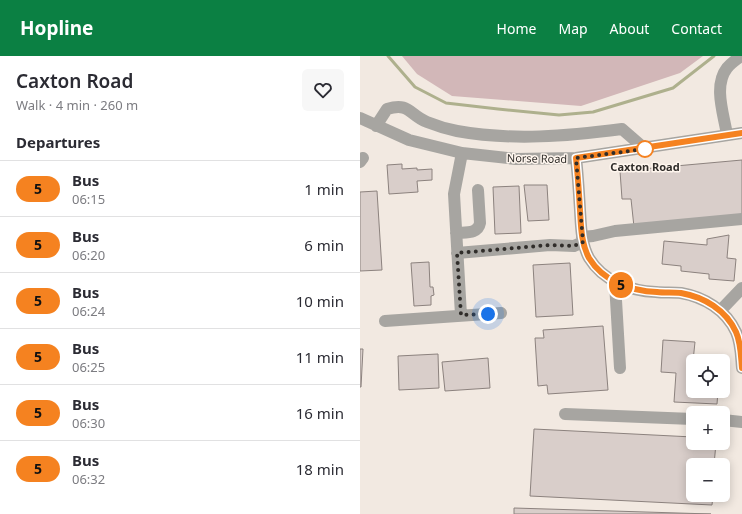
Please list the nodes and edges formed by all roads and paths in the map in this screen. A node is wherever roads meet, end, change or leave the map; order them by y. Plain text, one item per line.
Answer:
1 (741, 56) edge
2 (360, 118) edge
3 (376, 126) junction
4 (742, 132) edge
5 (727, 135) junction
6 (645, 148) junction
7 (462, 153) junction
8 (576, 158) junction
9 (478, 190) dead end
10 (742, 219) edge
11 (456, 232) junction
12 (582, 239) junction
13 (457, 253) junction
14 (615, 283) junction
15 (742, 288) edge
16 (720, 311) junction
17 (501, 313) dead end
18 (461, 315) junction
19 (385, 321) dead end
20 (620, 368) dead end
21 (742, 368) edge
22 (565, 414) dead end
23 (686, 419) edge
24 (730, 421) edge
25 (742, 422) edge

1 - 5 street
2 - 3 street, Norse Road
3 - 6 street
3 - 7 street, Norse Road
4 - 5 street, Norse Road
5 - 6 street, Norse Road
6 - 8 street, Norse Road
7 - 8 street, Norse Road
7 - 11 street
8 - 12 street
9 - 11 street
10 - 12 street
11 - 13 street
12 - 13 street
12 - 14 street
13 - 18 street
14 - 16 street
14 - 20 street
15 - 16 street
16 - 21 street
17 - 18 street
18 - 19 street
22 - 23 street
24 - 25 street

